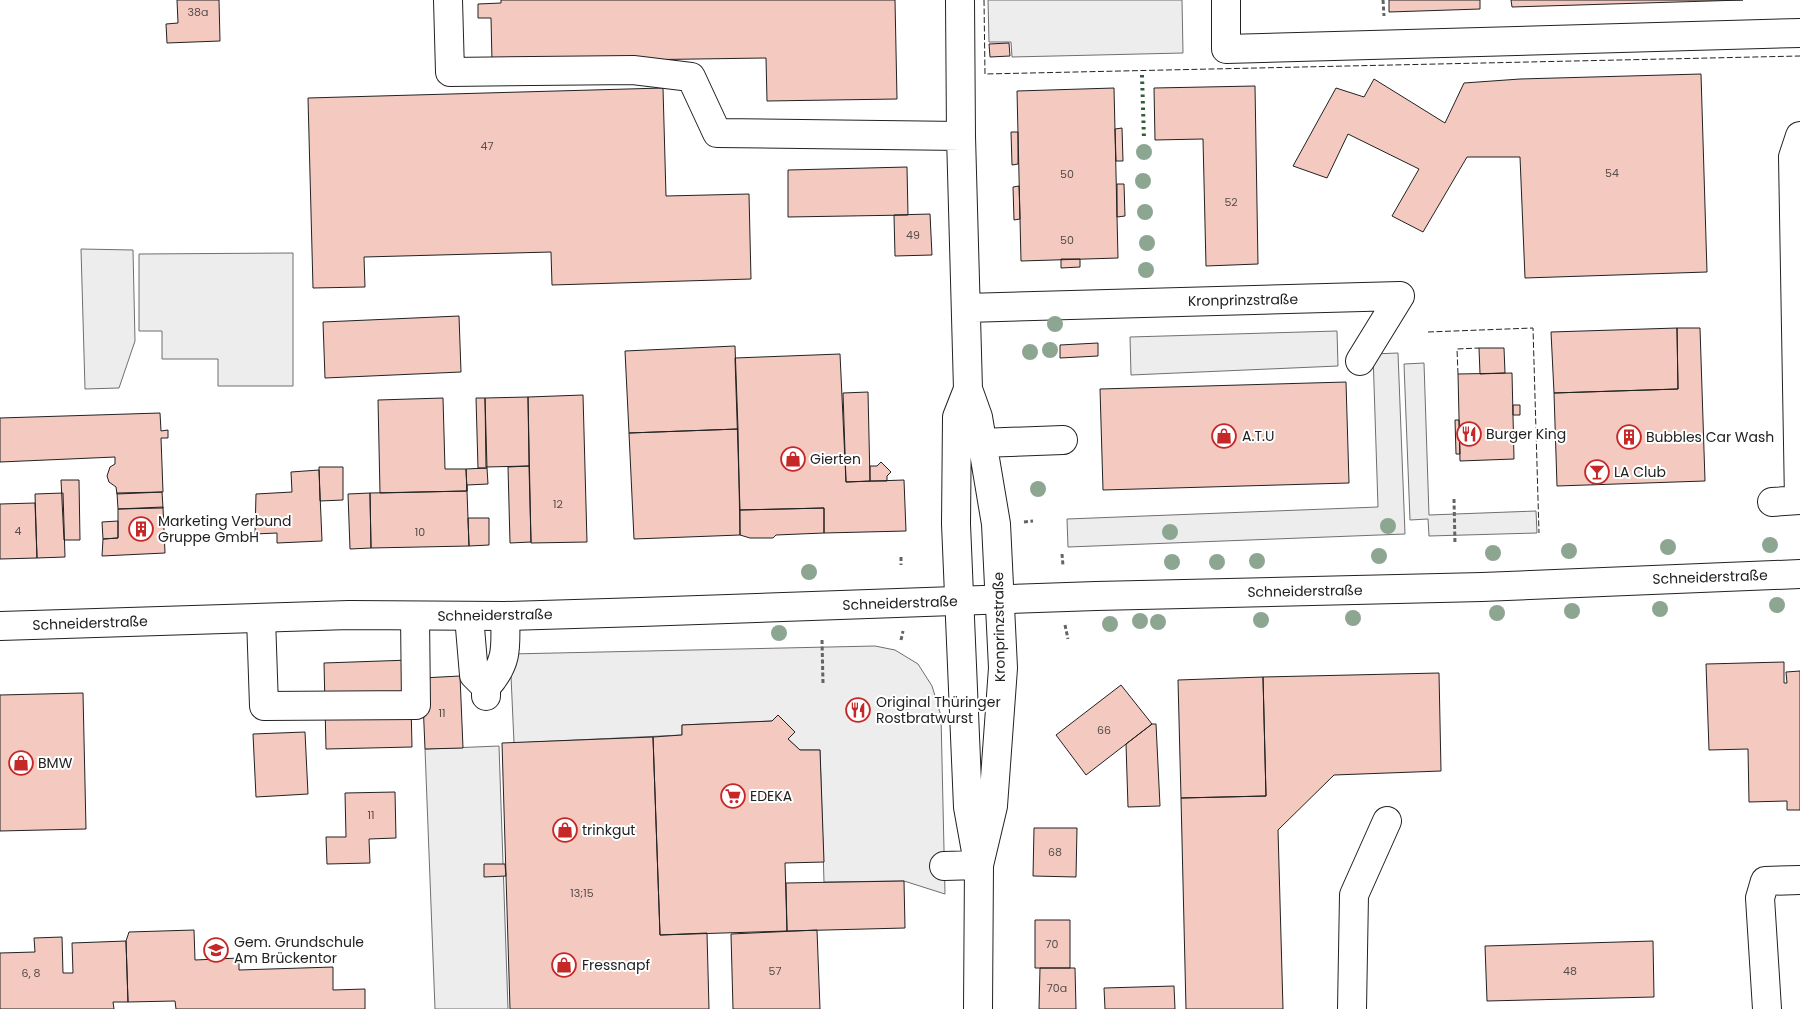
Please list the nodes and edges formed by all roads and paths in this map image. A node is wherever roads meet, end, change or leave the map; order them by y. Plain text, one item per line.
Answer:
1 (448, 0) edge
2 (960, 0) edge
3 (1226, 0) edge
4 (1800, 33) edge
5 (961, 136) junction
6 (1800, 136) edge
7 (966, 308) junction
8 (1360, 361) dead end
9 (968, 389) junction
10 (1063, 440) dead end
11 (980, 443) junction
12 (1454, 499) dead end
13 (1800, 500) edge
14 (1772, 502) dead end
15 (1455, 544) dead end
16 (1062, 554) dead end
17 (901, 557) dead end
18 (901, 565) dead end
19 (1063, 566) dead end
20 (1800, 574) edge
21 (1000, 601) junction
22 (960, 602) junction
23 (415, 616) junction
24 (468, 616) junction
25 (505, 616) junction
26 (260, 618) junction
27 (1064, 624) dead end
28 (0, 626) edge
29 (903, 630) dead end
30 (1068, 639) dead end
31 (822, 640) dead end
32 (901, 640) dead end
33 (823, 684) dead end
34 (1386, 822) dead end
35 (978, 865) junction
36 (944, 866) dead end
37 (1800, 880) edge
38 (978, 1009) edge
39 (1352, 1009) edge
40 (1767, 1009) edge

1 - 5 street
2 - 5 street, Kronprinzstraße
3 - 4 street
5 - 7 street, Kronprinzstraße
6 - 13 street
7 - 8 street, Kronprinzstraße
7 - 9 street, Kronprinzstraße
9 - 11 street, Kronprinzstraße
9 - 22 street, Kronprinzstraße
10 - 11 street
11 - 21 street, Kronprinzstraße
12 - 15 path
13 - 14 street
16 - 19 path
17 - 18 path
20 - 21 street, Schneiderstraße
21 - 22 street, Schneiderstraße
21 - 35 street, Kronprinzstraße
22 - 25 street, Schneiderstraße
22 - 35 street, Kronprinzstraße
23 - 24 street, Schneiderstraße
23 - 26 street, Schneiderstraße
23 - 26 street
24 - 25 street, Schneiderstraße
24 - 25 street
26 - 28 street, Schneiderstraße
27 - 30 path
29 - 32 path
31 - 33 path
34 - 39 street
35 - 36 street
35 - 38 street, Kronprinzstraße
37 - 40 street

